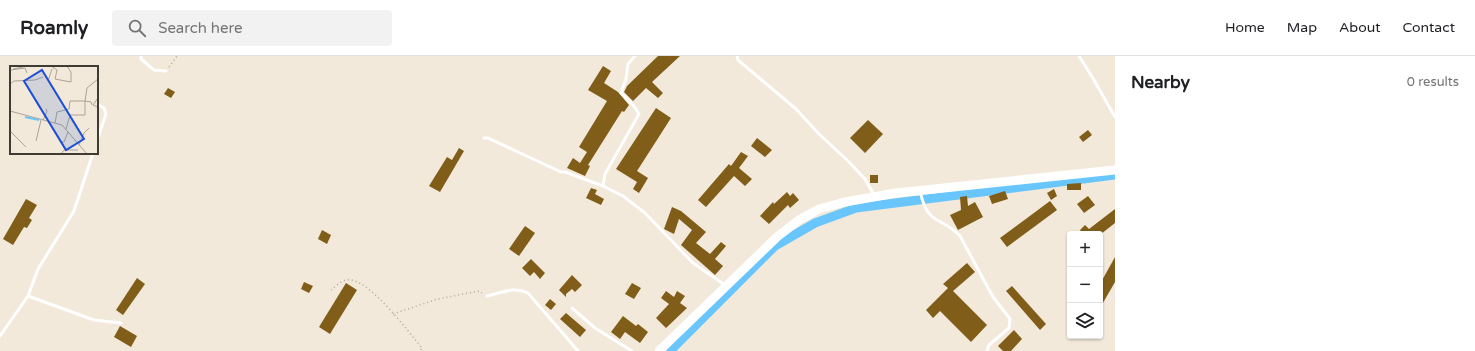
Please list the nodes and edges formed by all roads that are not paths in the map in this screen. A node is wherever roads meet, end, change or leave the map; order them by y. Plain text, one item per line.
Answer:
1 (141, 56) edge
2 (635, 56) edge
3 (737, 56) edge
4 (1078, 56) edge
5 (166, 72) road end
6 (98, 105) edge
7 (1115, 118) edge
8 (98, 137) edge
9 (484, 138) dead end
10 (93, 154) edge
11 (1115, 170) edge
12 (602, 186) junction
13 (920, 191) junction
14 (875, 196) junction
15 (725, 285) junction
16 (28, 296) junction
17 (486, 296) road end
18 (572, 308) dead end
19 (121, 323) dead end
20 (0, 336) edge
21 (578, 351) edge
22 (632, 351) edge
23 (659, 351) edge
24 (987, 351) edge

1 - 5 lane
2 - 12 lane
3 - 14 lane
4 - 7 lane
6 - 8 lane
9 - 12 lane
10 - 16 lane
11 - 13 street
12 - 15 lane
13 - 14 street
13 - 24 lane
14 - 15 street
15 - 23 street
16 - 19 lane
16 - 20 lane
17 - 21 lane
18 - 22 lane

